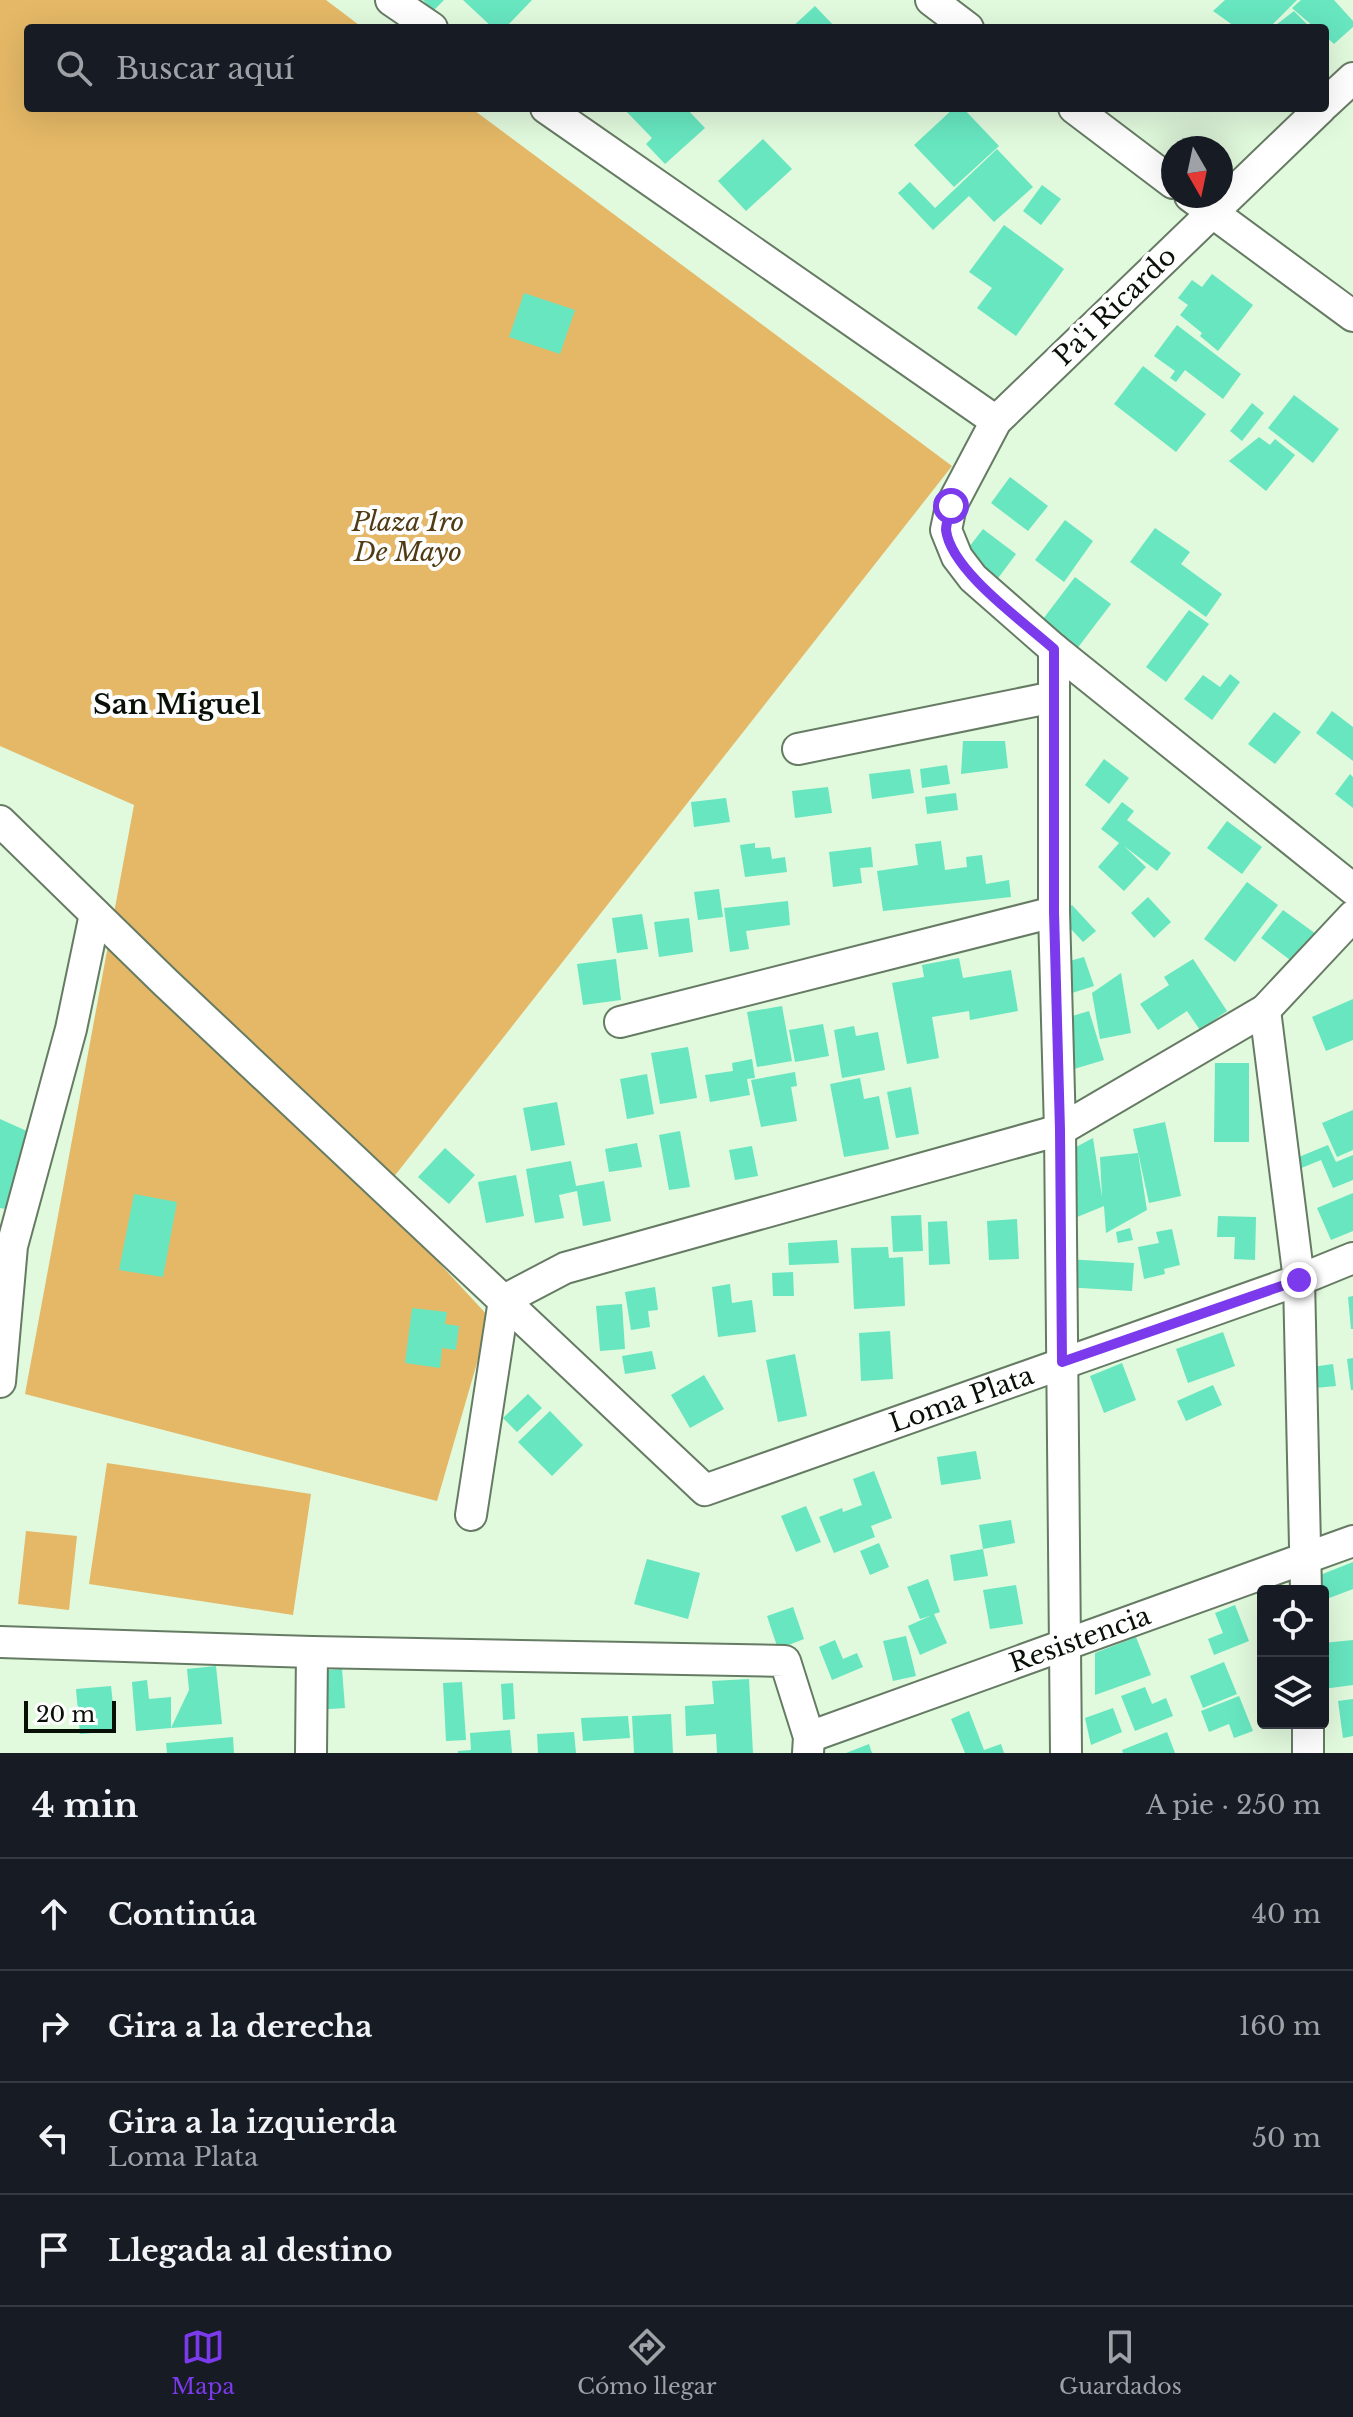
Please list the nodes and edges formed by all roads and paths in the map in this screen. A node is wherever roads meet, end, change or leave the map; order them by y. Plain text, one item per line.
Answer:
1 (391, 0) edge
2 (931, 0) edge
3 (426, 24) edge
4 (963, 24) edge
5 (1353, 78) edge
6 (1329, 100) edge
7 (552, 112) edge
8 (1079, 112) edge
9 (1316, 112) edge
10 (1161, 174) edge
11 (1233, 178) edge
12 (1197, 208) edge
13 (1206, 208) edge
14 (1353, 316) edge
15 (996, 421) junction
16 (1054, 649) junction
17 (1054, 697) junction
18 (798, 749) dead end
19 (0, 821) edge
20 (1353, 889) edge
21 (1054, 912) junction
22 (95, 914) junction
23 (1353, 916) edge
24 (1265, 1010) junction
25 (620, 1022) dead end
26 (1060, 1130) junction
27 (6, 1244) edge
28 (1353, 1258) edge
29 (1299, 1280) junction
30 (504, 1300) junction
31 (1062, 1362) junction
32 (0, 1382) edge
33 (471, 1515) dead end
34 (1353, 1541) edge
35 (1306, 1558) junction
36 (1306, 1585) edge
37 (0, 1642) edge
38 (1065, 1646) junction
39 (312, 1652) junction
40 (1308, 1729) edge
41 (808, 1745) edge
42 (311, 1753) edge
43 (1066, 1753) edge
44 (1308, 1753) edge

1 - 3 street
2 - 4 street
5 - 6 street, Pa'i Ricardo
7 - 15 street
8 - 10 street
9 - 11 street, Pa'i Ricardo
12 - 15 street, Pa'i Ricardo
13 - 14 street
15 - 16 street, Pa'i Ricardo
16 - 17 street
16 - 20 street
17 - 18 street
17 - 21 street
19 - 22 street
21 - 25 street
21 - 26 street
22 - 27 street
22 - 30 street
23 - 24 street
24 - 26 street
24 - 29 street
26 - 30 street
26 - 31 street
27 - 32 street
28 - 29 street, Loma Plata
29 - 31 street, Loma Plata
29 - 35 street
30 - 31 street, Loma Plata
30 - 33 street
31 - 38 street
34 - 35 street, Resistencia
35 - 36 street
35 - 38 street, Resistencia
37 - 39 street
38 - 41 street, Resistencia
38 - 43 street
39 - 41 street
39 - 42 street
40 - 44 street

